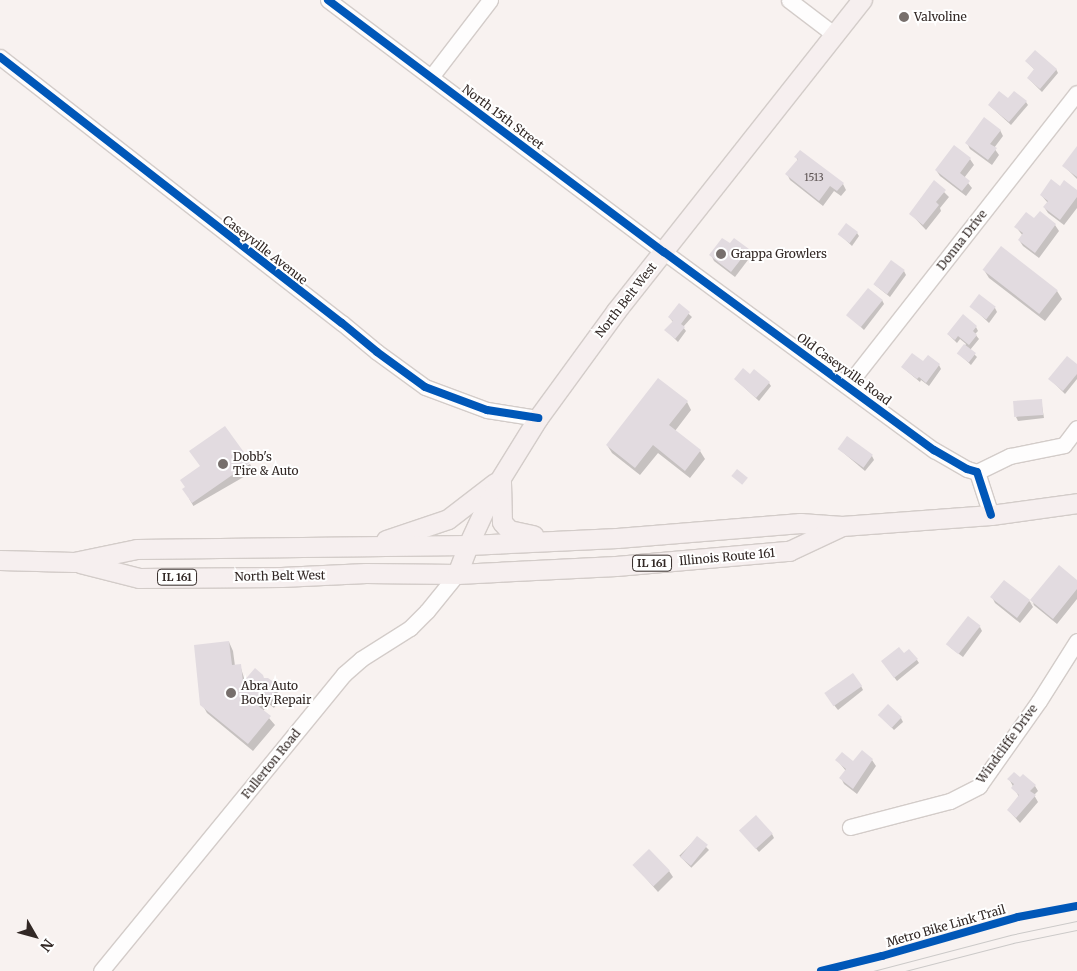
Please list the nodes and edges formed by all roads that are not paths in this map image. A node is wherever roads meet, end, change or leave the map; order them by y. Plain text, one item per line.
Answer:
1 (328, 0) edge
2 (490, 0) edge
3 (789, 0) edge
4 (862, 0) edge
5 (835, 35) junction
6 (0, 57) edge
7 (431, 78) junction
8 (1077, 93) edge
9 (664, 252) junction
10 (847, 386) junction
11 (538, 418) junction
12 (1077, 428) edge
13 (1070, 444) edge
14 (977, 472) junction
15 (502, 477) junction
16 (1077, 503) edge
17 (990, 515) junction
18 (842, 526) junction
19 (561, 541) junction
20 (468, 545) junction
21 (364, 547) junction
22 (0, 560) edge
23 (74, 562) junction
24 (457, 574) junction
25 (1077, 641) edge
26 (850, 827) dead end
27 (101, 971) edge

1 - 7 street, North 15th Street
2 - 7 street
3 - 5 street
4 - 5 main road, North Belt West
5 - 9 main road, North Belt West
6 - 11 street, Caseyville Avenue
7 - 9 street, North 15th Street
8 - 10 street, Donna Drive
9 - 10 street, Old Caseyville Road
9 - 11 main road, North Belt West
10 - 14 street, Old Caseyville Road
11 - 15 main road, North Belt West
12 - 13 street
13 - 14 street
14 - 17 street
15 - 19 main road
15 - 20 main road, North Belt West
15 - 21 main road
16 - 17 main road, Illinois Route 161 / IL 161
17 - 18 main road, Illinois Route 161 / IL 161
18 - 19 main road, Illinois Route 161 / IL 161
18 - 24 main road, Illinois Route 161 / IL 161
19 - 20 main road, Illinois Route 161 / IL 161
20 - 21 main road, North Belt West / IL 161
20 - 24 main road, North Belt West
21 - 23 main road, North Belt West / IL 161
22 - 23 main road, North Belt West / IL 161
23 - 24 main road, North Belt West / IL 161
24 - 27 street, Fullerton Road
25 - 26 street, Windcliffe Drive

